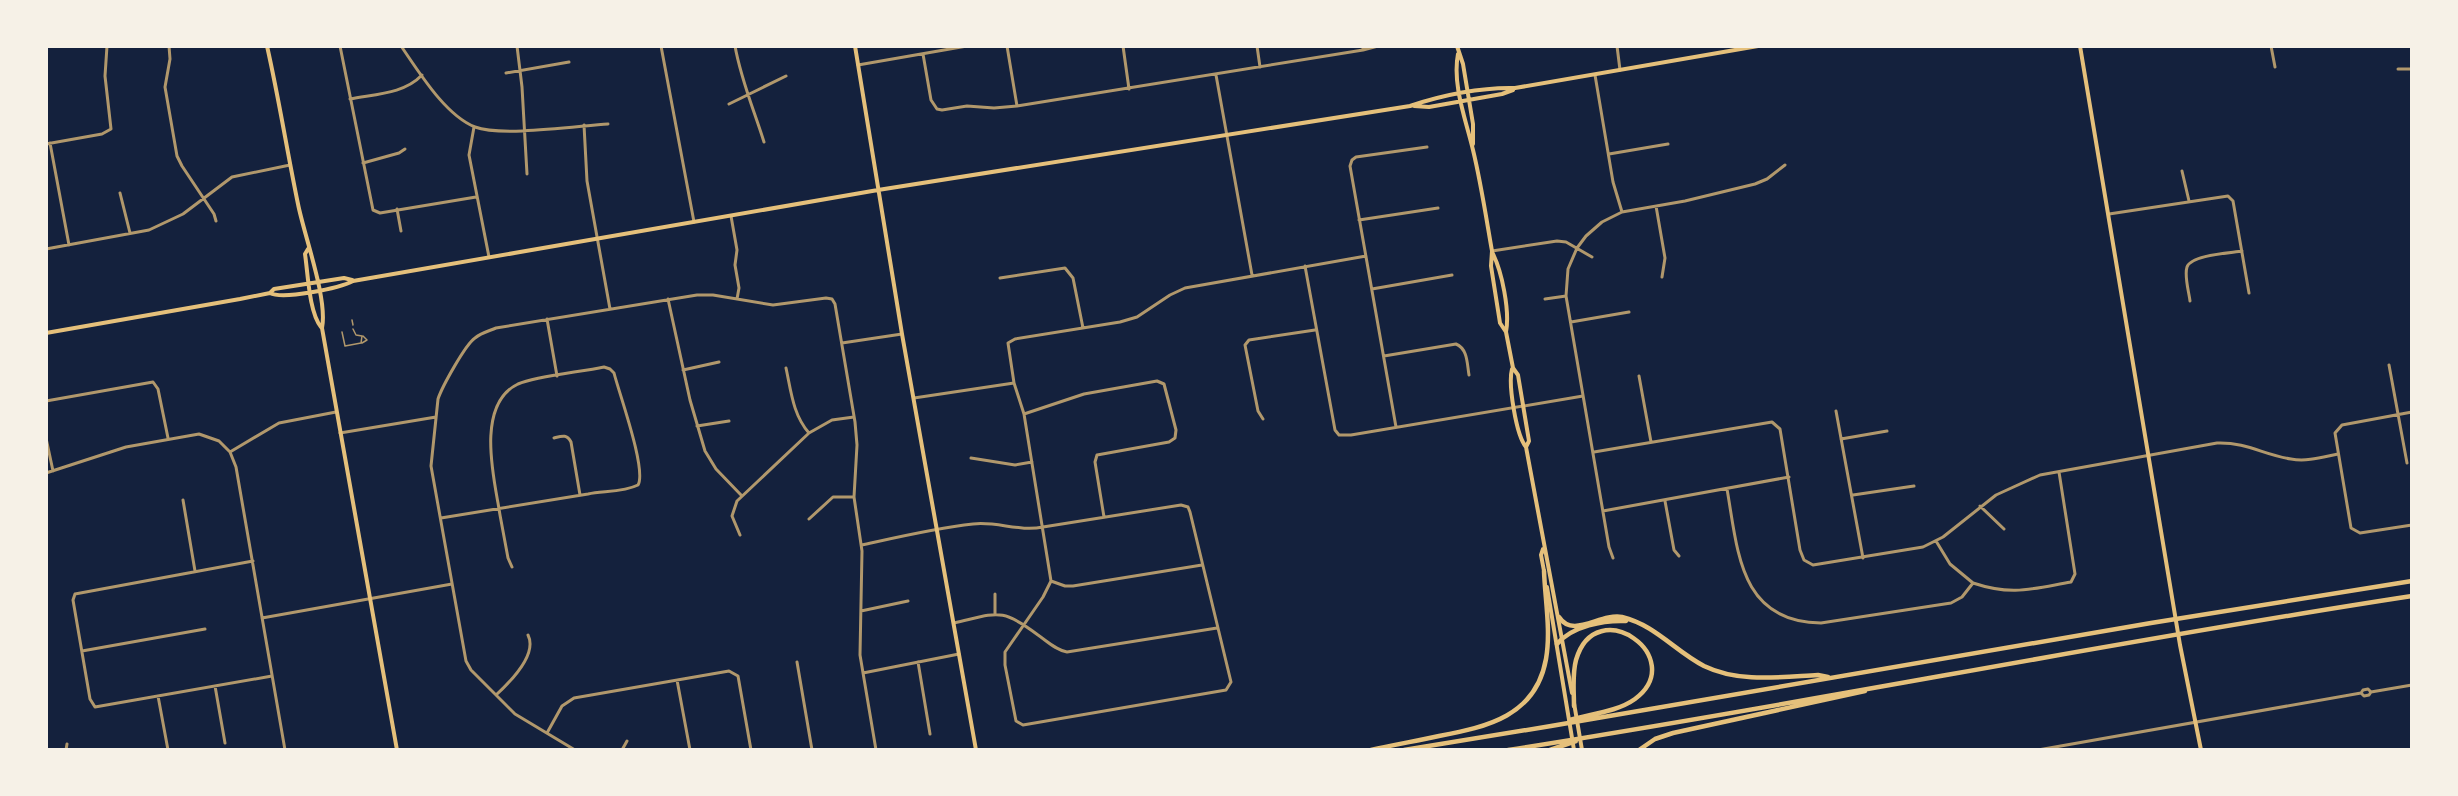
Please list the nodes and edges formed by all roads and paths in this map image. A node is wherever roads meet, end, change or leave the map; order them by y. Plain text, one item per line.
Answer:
1 (107, 46) edge
2 (169, 46) edge
3 (267, 46) edge
4 (340, 46) edge
5 (401, 46) edge
6 (517, 46) edge
7 (661, 46) edge
8 (735, 46) edge
9 (855, 46) edge
10 (967, 46) edge
11 (1007, 46) edge
12 (1123, 46) edge
13 (1257, 46) edge
14 (1378, 46) edge
15 (1457, 46) edge
16 (1617, 46) edge
17 (1758, 46) edge
18 (2080, 46) edge
19 (2271, 46) edge
20 (1363, 48) edge
21 (923, 54) junction
22 (1458, 54) junction
23 (569, 62) dead end
24 (858, 65) junction
25 (1260, 67) junction
26 (2275, 67) dead end
27 (2398, 69) dead end
28 (2412, 69) edge
29 (520, 70) junction
30 (1620, 70) junction
31 (506, 73) dead end
32 (422, 75) junction
33 (1216, 75) junction
34 (1595, 75) junction
35 (786, 76) dead end
36 (1129, 88) junction
37 (1515, 88) junction
38 (747, 93) junction
39 (1468, 93) junction
40 (1461, 94) junction
41 (350, 99) junction
42 (1469, 100) junction
43 (1461, 101) junction
44 (729, 104) dead end
45 (1017, 106) junction
46 (1410, 106) junction
47 (608, 124) dead end
48 (584, 125) junction
49 (474, 127) junction
50 (524, 130) junction
51 (1225, 134) junction
52 (764, 142) dead end
53 (48, 144) edge
54 (1668, 144) dead end
55 (1427, 147) dead end
56 (1473, 148) junction
57 (405, 149) dead end
58 (1609, 154) junction
59 (363, 163) junction
60 (290, 165) junction
61 (1785, 165) dead end
62 (2182, 171) dead end
63 (527, 174) dead end
64 (878, 190) junction
65 (120, 193) dead end
66 (476, 196) junction
67 (204, 199) junction
68 (2189, 201) junction
69 (1656, 206) junction
70 (1437, 208) dead end
71 (397, 209) junction
72 (1622, 212) junction
73 (2109, 214) junction
74 (731, 215) junction
75 (1359, 220) junction
76 (216, 221) dead end
77 (694, 222) junction
78 (401, 231) dead end
79 (130, 233) junction
80 (596, 239) junction
81 (69, 245) junction
82 (1577, 248) junction
83 (46, 249) edge
84 (308, 249) junction
85 (1492, 251) junction
86 (2242, 251) junction
87 (1366, 256) junction
88 (489, 257) junction
89 (1592, 257) dead end
90 (1305, 266) junction
91 (1252, 275) junction
92 (1452, 275) dead end
93 (1662, 277) dead end
94 (1000, 278) dead end
95 (353, 280) junction
96 (317, 282) junction
97 (310, 283) junction
98 (1372, 289) junction
99 (318, 290) junction
100 (311, 291) junction
101 (270, 293) junction
102 (2249, 293) dead end
103 (1566, 296) junction
104 (668, 299) junction
105 (737, 299) junction
106 (1545, 299) dead end
107 (2190, 301) dead end
108 (610, 309) junction
109 (1629, 312) dead end
110 (547, 319) junction
111 (352, 320) dead end
112 (1571, 322) junction
113 (353, 325) dead end
114 (322, 328) junction
115 (1083, 328) junction
116 (353, 329) dead end
117 (1315, 330) junction
118 (342, 332) dead end
119 (1506, 332) junction
120 (46, 333) edge
121 (902, 334) junction
122 (842, 343) junction
123 (1384, 356) junction
124 (719, 362) dead end
125 (2389, 364) dead end
126 (786, 368) dead end
127 (1513, 368) junction
128 (683, 370) junction
129 (1468, 375) dead end
130 (557, 376) junction
131 (1639, 376) dead end
132 (1014, 383) junction
133 (1583, 396) junction
134 (914, 398) junction
135 (46, 401) edge
136 (1523, 407) junction
137 (1515, 408) junction
138 (336, 411) junction
139 (1836, 411) dead end
140 (2412, 412) edge
141 (1024, 414) junction
142 (2398, 415) junction
143 (436, 417) junction
144 (854, 417) junction
145 (1263, 419) dead end
146 (729, 421) dead end
147 (697, 426) junction
148 (1396, 427) junction
149 (1887, 431) dead end
150 (809, 433) junction
151 (340, 434) junction
152 (46, 438) edge
153 (168, 438) junction
154 (554, 438) dead end
155 (1841, 439) junction
156 (1651, 442) junction
157 (1526, 447) junction
158 (230, 452) junction
159 (1594, 452) junction
160 (2150, 454) junction
161 (2338, 454) junction
162 (971, 458) dead end
163 (1032, 462) junction
164 (2407, 464) dead end
165 (53, 471) junction
166 (2059, 472) junction
167 (46, 473) edge
168 (1789, 477) junction
169 (1914, 486) dead end
170 (1727, 489) junction
171 (580, 495) junction
172 (1853, 495) junction
173 (742, 496) junction
174 (854, 497) junction
175 (183, 500) dead end
176 (1665, 501) junction
177 (1980, 506) junction
178 (499, 509) junction
179 (1603, 511) junction
180 (1104, 517) junction
181 (441, 518) junction
182 (809, 519) dead end
183 (2412, 525) edge
184 (1043, 527) junction
185 (2004, 529) dead end
186 (937, 530) junction
187 (740, 535) dead end
188 (1936, 541) junction
189 (862, 544) junction
190 (1544, 548) junction
191 (1679, 556) dead end
192 (1613, 558) dead end
193 (1863, 558) junction
194 (253, 561) junction
195 (1203, 565) junction
196 (512, 567) dead end
197 (195, 571) junction
198 (1544, 571) junction
199 (1051, 581) junction
200 (2412, 581) edge
201 (1974, 583) junction
202 (452, 584) junction
203 (995, 594) dead end
204 (2412, 596) edge
205 (370, 598) junction
206 (908, 602) dead end
207 (861, 611) junction
208 (995, 614) junction
209 (1559, 617) junction
210 (262, 618) junction
211 (1635, 621) junction
212 (954, 623) junction
213 (1024, 624) junction
214 (1216, 628) junction
215 (205, 629) dead end
216 (528, 635) dead end
217 (1562, 638) junction
218 (1557, 644) junction
219 (82, 651) junction
220 (959, 654) junction
221 (918, 662) junction
222 (797, 663) dead end
223 (863, 673) junction
224 (272, 676) junction
225 (1833, 678) junction
226 (677, 680) junction
227 (2412, 685) edge
228 (215, 686) junction
229 (1873, 688) junction
230 (496, 695) junction
231 (158, 696) junction
232 (1575, 707) junction
233 (2196, 723) junction
234 (1551, 726) junction
235 (547, 733) junction
236 (930, 734) dead end
237 (1591, 737) junction
238 (627, 741) dead end
239 (225, 743) dead end
240 (67, 744) dead end
241 (2076, 744) junction
242 (66, 750) edge
243 (168, 750) edge
244 (285, 750) edge
245 (397, 750) edge
246 (575, 750) edge
247 (622, 750) edge
248 (690, 750) edge
249 (751, 750) edge
250 (812, 750) edge
251 (876, 750) edge
252 (976, 750) edge
253 (1371, 750) edge
254 (1404, 750) edge
255 (1508, 750) edge
256 (1550, 750) edge
257 (1574, 750) edge
258 (1582, 750) edge
259 (1639, 750) edge
260 (2038, 750) edge
261 (2077, 750) edge
262 (2201, 750) edge

1 - 53 street
2 - 67 street
3 - 60 main road
4 - 41 street
5 - 32 street
6 - 29 street
7 - 77 street
8 - 38 street
9 - 24 main road
10 - 21 street
11 - 45 street
12 - 36 street
13 - 25 street
14 - 20 street
15 - 22 main road
16 - 30 street
17 - 30 main road
18 - 73 main road
19 - 26 street
20 - 25 street
21 - 24 street
21 - 45 street
22 - 39 main road
22 - 40 main road
23 - 29 street
24 - 64 main road
25 - 33 street
27 - 28 street
29 - 31 street
29 - 50 street
30 - 34 main road
32 - 41 street
32 - 49 street
33 - 36 street
33 - 51 street
34 - 37 main road
34 - 58 street
35 - 38 street
36 - 45 street
37 - 39 main road
37 - 42 main road
38 - 44 street
38 - 52 street
39 - 40 main road
39 - 42 main road
40 - 43 main road
40 - 46 main road
41 - 59 street
42 - 43 main road
42 - 56 main road
43 - 46 main road
43 - 56 main road
46 - 51 main road
47 - 48 street
48 - 50 street
48 - 80 street
49 - 50 street
49 - 66 street
50 - 63 street
51 - 64 main road
51 - 91 street
53 - 81 street
54 - 58 street
55 - 75 street
56 - 85 main road
57 - 59 street
58 - 72 street
59 - 71 street
60 - 67 street
60 - 84 main road
61 - 69 street
62 - 68 street
64 - 74 main road
64 - 121 main road
65 - 79 street
66 - 71 street
66 - 88 street
67 - 76 street
67 - 79 street
68 - 73 street
68 - 86 street
69 - 72 street
69 - 93 street
70 - 75 street
71 - 78 street
72 - 82 street
73 - 160 main road
74 - 77 main road
74 - 105 street
75 - 87 street
77 - 80 main road
79 - 81 street
80 - 88 main road
80 - 108 street
81 - 83 street
82 - 85 street
82 - 89 street
82 - 103 street
84 - 96 main road
84 - 97 main road
85 - 119 main road
85 - 119 main road
86 - 102 street
86 - 107 street
87 - 90 street
87 - 98 street
88 - 95 main road
90 - 91 street
90 - 117 street
91 - 115 street
92 - 98 street
94 - 115 street
95 - 96 main road
95 - 99 main road
96 - 97 main road
96 - 99 main road
97 - 100 main road
97 - 101 main road
98 - 123 street
99 - 100 main road
99 - 114 main road
100 - 101 main road
100 - 114 main road
101 - 120 main road
103 - 106 street
103 - 112 street
104 - 105 street
104 - 108 street
104 - 128 street
105 - 122 street
108 - 110 street
109 - 112 street
110 - 130 street
110 - 143 street
111 - 113 lane
112 - 133 street
114 - 138 main road
115 - 132 street
116 - 118 lane
117 - 145 street
117 - 148 street
119 - 127 main road
121 - 122 street
121 - 134 main road
122 - 144 street
123 - 129 street
123 - 148 street
124 - 128 street
125 - 142 street
126 - 150 street
127 - 136 main road
127 - 137 main road
128 - 147 street
130 - 171 street
130 - 178 street
131 - 156 street
132 - 134 street
132 - 141 street
133 - 136 street
133 - 159 street
134 - 186 main road
135 - 153 street
136 - 137 street
136 - 157 main road
137 - 148 street
137 - 157 main road
138 - 151 main road
138 - 158 street
139 - 155 street
140 - 142 street
141 - 163 street
141 - 180 street
142 - 161 street
142 - 164 street
143 - 151 street
143 - 181 street
144 - 150 street
144 - 174 street
146 - 147 street
147 - 173 street
149 - 155 street
150 - 173 street
151 - 205 main road
152 - 165 street
153 - 158 street
153 - 165 street
154 - 171 street
155 - 172 street
156 - 159 street
156 - 168 street
157 - 190 main road
158 - 194 street
159 - 179 street
160 - 161 street
160 - 166 street
160 - 233 main road
161 - 183 street
162 - 163 street
163 - 184 street
165 - 167 street
166 - 177 street
166 - 201 street
168 - 170 street
168 - 193 street
169 - 172 street
170 - 176 street
170 - 201 street
171 - 178 street
172 - 193 street
173 - 187 street
174 - 182 street
174 - 189 street
175 - 197 street
176 - 179 street
176 - 191 street
177 - 185 street
177 - 188 street
178 - 181 street
178 - 196 street
179 - 192 street
180 - 184 street
180 - 195 street
181 - 202 street
184 - 186 street
184 - 199 street
186 - 189 street
186 - 212 main road
188 - 193 street
188 - 201 street
189 - 207 street
190 - 198 main road
190 - 209 main road
194 - 197 street
194 - 210 street
195 - 199 street
195 - 214 street
197 - 219 street
198 - 218 main road
198 - 253 highway
199 - 213 street
200 - 225 highway
202 - 205 street
202 - 230 street
203 - 208 street
204 - 229 highway
205 - 210 street
205 - 245 main road
206 - 207 street
207 - 223 street
208 - 212 street
208 - 213 street
209 - 211 highway
209 - 217 main road
210 - 224 street
211 - 217 highway
211 - 225 highway
212 - 220 main road
213 - 214 street
213 - 214 street
215 - 219 street
216 - 230 street
217 - 218 highway
217 - 232 main road
218 - 257 main road
219 - 231 street
220 - 221 street
220 - 252 main road
221 - 223 street
221 - 236 street
222 - 250 street
223 - 251 street
224 - 228 street
224 - 244 street
225 - 234 highway
226 - 235 street
226 - 248 street
226 - 249 street
227 - 233 street
228 - 231 street
228 - 239 street
229 - 237 highway
229 - 259 highway
230 - 235 street
231 - 243 street
232 - 234 highway
232 - 258 main road
233 - 241 street
233 - 262 main road
234 - 254 highway
235 - 246 street
237 - 255 highway
237 - 256 highway
238 - 247 street
240 - 242 street
241 - 260 street
241 - 261 street

